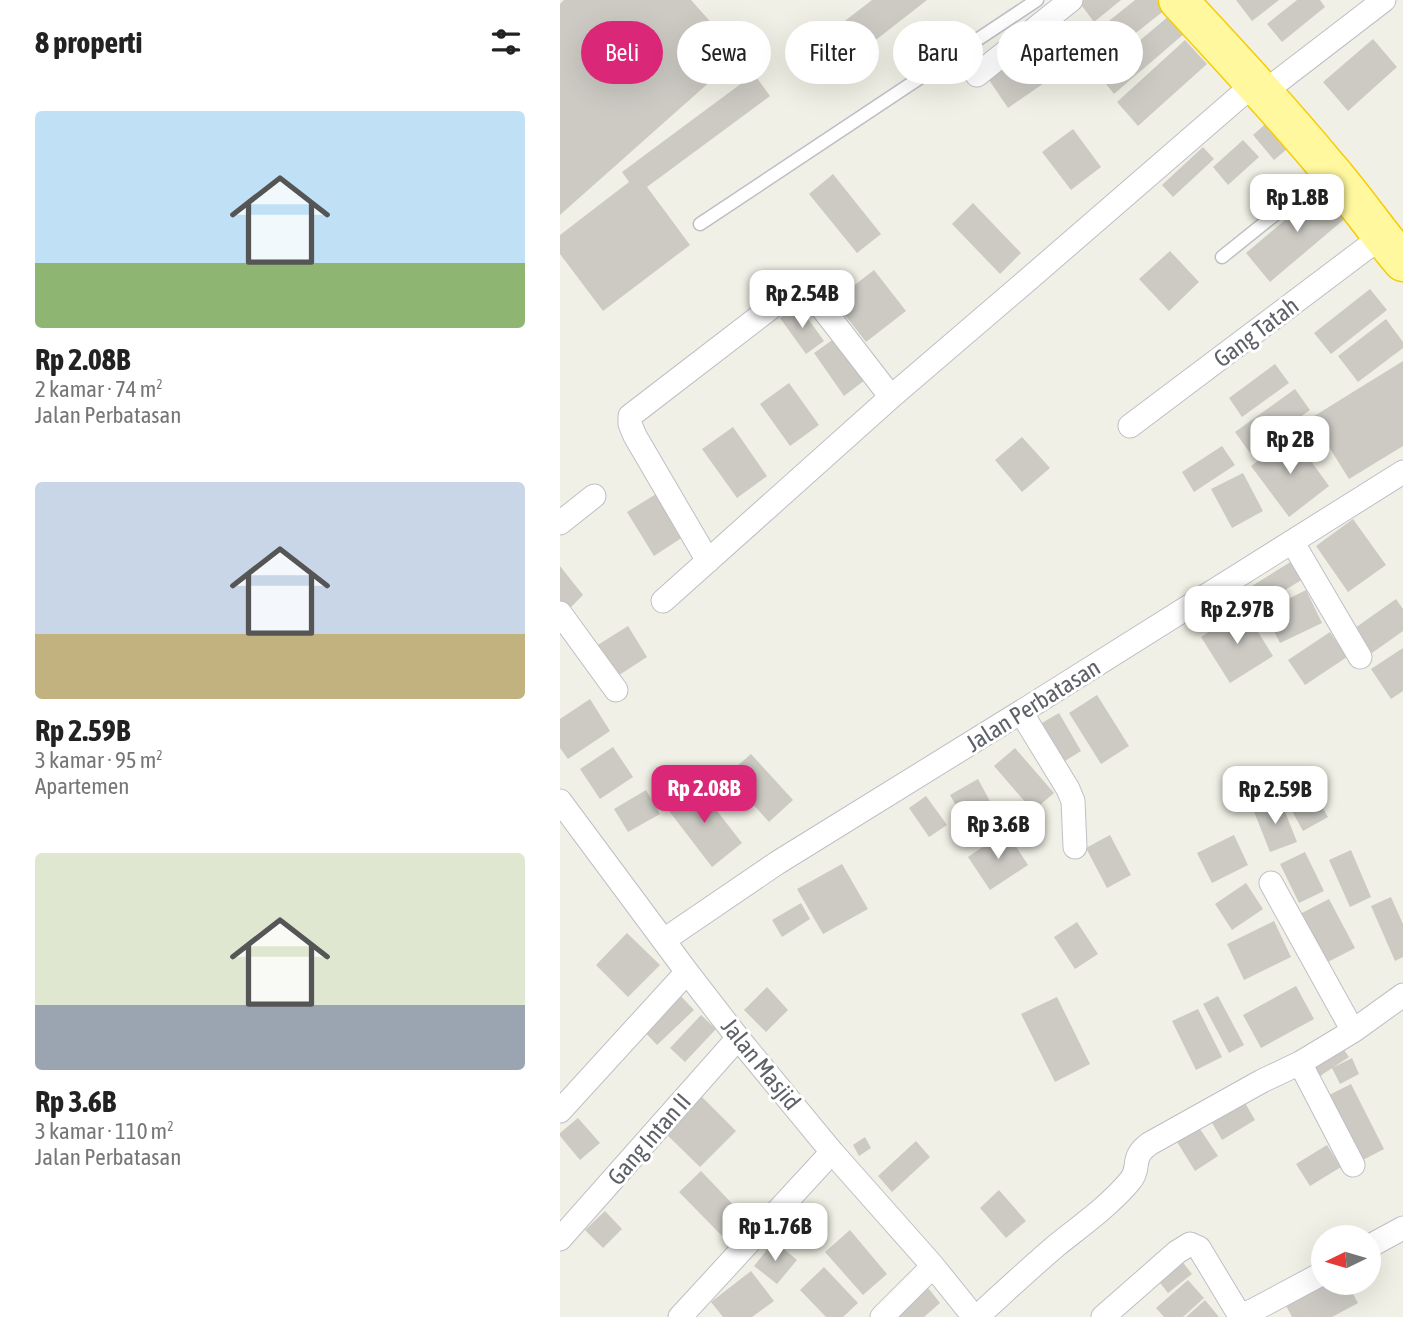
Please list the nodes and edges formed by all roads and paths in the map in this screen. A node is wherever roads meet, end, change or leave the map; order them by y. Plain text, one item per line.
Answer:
1 (1037, 0) edge
2 (1071, 0) edge
3 (1178, 0) edge
4 (1384, 0) edge
5 (983, 70) edge
6 (1259, 88) junction
7 (1331, 170) junction
8 (699, 224) dead end
9 (1392, 250) edge
10 (1222, 257) dead end
11 (891, 397) junction
12 (1130, 426) dead end
13 (1403, 472) edge
14 (594, 496) dead end
15 (560, 523) edge
16 (1293, 543) junction
17 (708, 561) junction
18 (663, 601) dead end
19 (560, 613) edge
20 (1360, 657) dead end
21 (615, 690) dead end
22 (1021, 712) junction
23 (560, 801) edge
24 (1074, 848) dead end
25 (1271, 883) dead end
26 (664, 940) junction
27 (687, 972) junction
28 (1403, 995) edge
29 (1353, 1031) junction
30 (738, 1038) junction
31 (1300, 1063) junction
32 (560, 1111) edge
33 (832, 1152) junction
34 (1353, 1165) dead end
35 (1403, 1228) edge
36 (560, 1240) edge
37 (1381, 1240) edge
38 (933, 1266) junction
39 (1311, 1279) edge
40 (680, 1317) edge
41 (882, 1317) edge
42 (976, 1317) edge
43 (1103, 1317) edge

1 - 8 lane
2 - 5 street
3 - 6 highway
4 - 6 street
6 - 7 highway
6 - 11 street
7 - 9 highway
7 - 10 lane
9 - 12 street, Gang Tatah
11 - 17 street
11 - 17 street
13 - 16 street, Jalan Perbatasan
14 - 15 street
16 - 20 street
16 - 22 street, Jalan Perbatasan
17 - 18 street
19 - 21 street
22 - 24 street
22 - 26 street, Jalan Perbatasan
23 - 26 street, Jalan Masjid
25 - 29 street
26 - 27 street, Jalan Masjid
27 - 30 street, Jalan Masjid
27 - 32 street
28 - 29 street
29 - 31 street
30 - 33 street, Jalan Masjid
30 - 36 street, Gang Intan II
31 - 34 street
31 - 42 street
33 - 38 street, Jalan Masjid
33 - 40 street
35 - 37 street
38 - 41 street
38 - 42 street, Jalan Masjid
39 - 43 street

